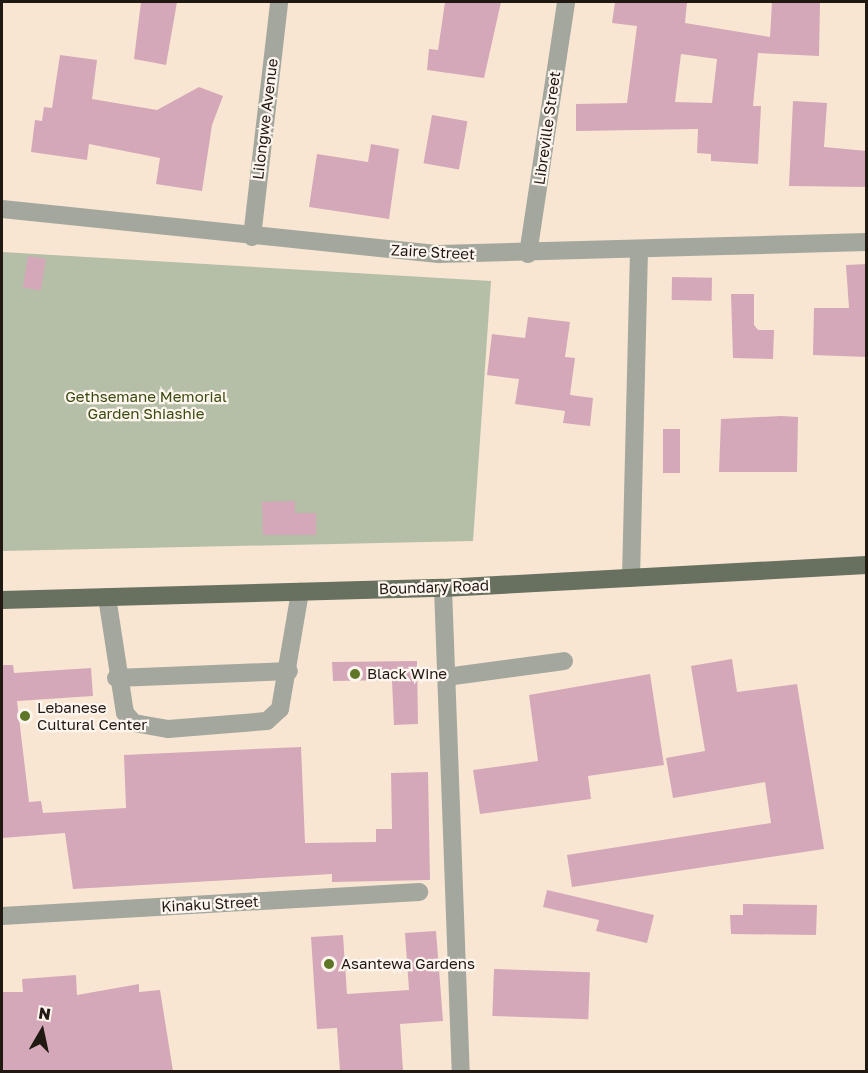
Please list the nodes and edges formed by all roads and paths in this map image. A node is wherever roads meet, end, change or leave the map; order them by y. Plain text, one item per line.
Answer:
1 (279, 2) edge
2 (566, 2) edge
3 (2, 209) edge
4 (252, 237) junction
5 (867, 242) edge
6 (639, 252) junction
7 (528, 254) junction
8 (867, 565) edge
9 (631, 578) junction
10 (444, 588) junction
11 (300, 592) junction
12 (107, 597) junction
13 (2, 600) edge
14 (564, 661) dead end
15 (289, 671) junction
16 (446, 677) junction
17 (116, 678) junction
18 (419, 892) dead end
19 (2, 916) edge
20 (461, 1071) edge

1 - 4 street, Lilongwe Avenue
2 - 7 street, Libreville Street
3 - 4 street, Zaire Street
4 - 7 street, Zaire Street
5 - 6 street, Zaire Street
6 - 7 street, Zaire Street
6 - 9 street
8 - 9 main road, Boundary Road
9 - 10 main road, Boundary Road
10 - 11 main road, Boundary Road
10 - 16 street
11 - 12 main road, Boundary Road
11 - 15 street
12 - 13 main road, Boundary Road
12 - 17 street
14 - 16 street
15 - 17 street
15 - 17 street
16 - 20 street
18 - 19 street, Kinaku Street

